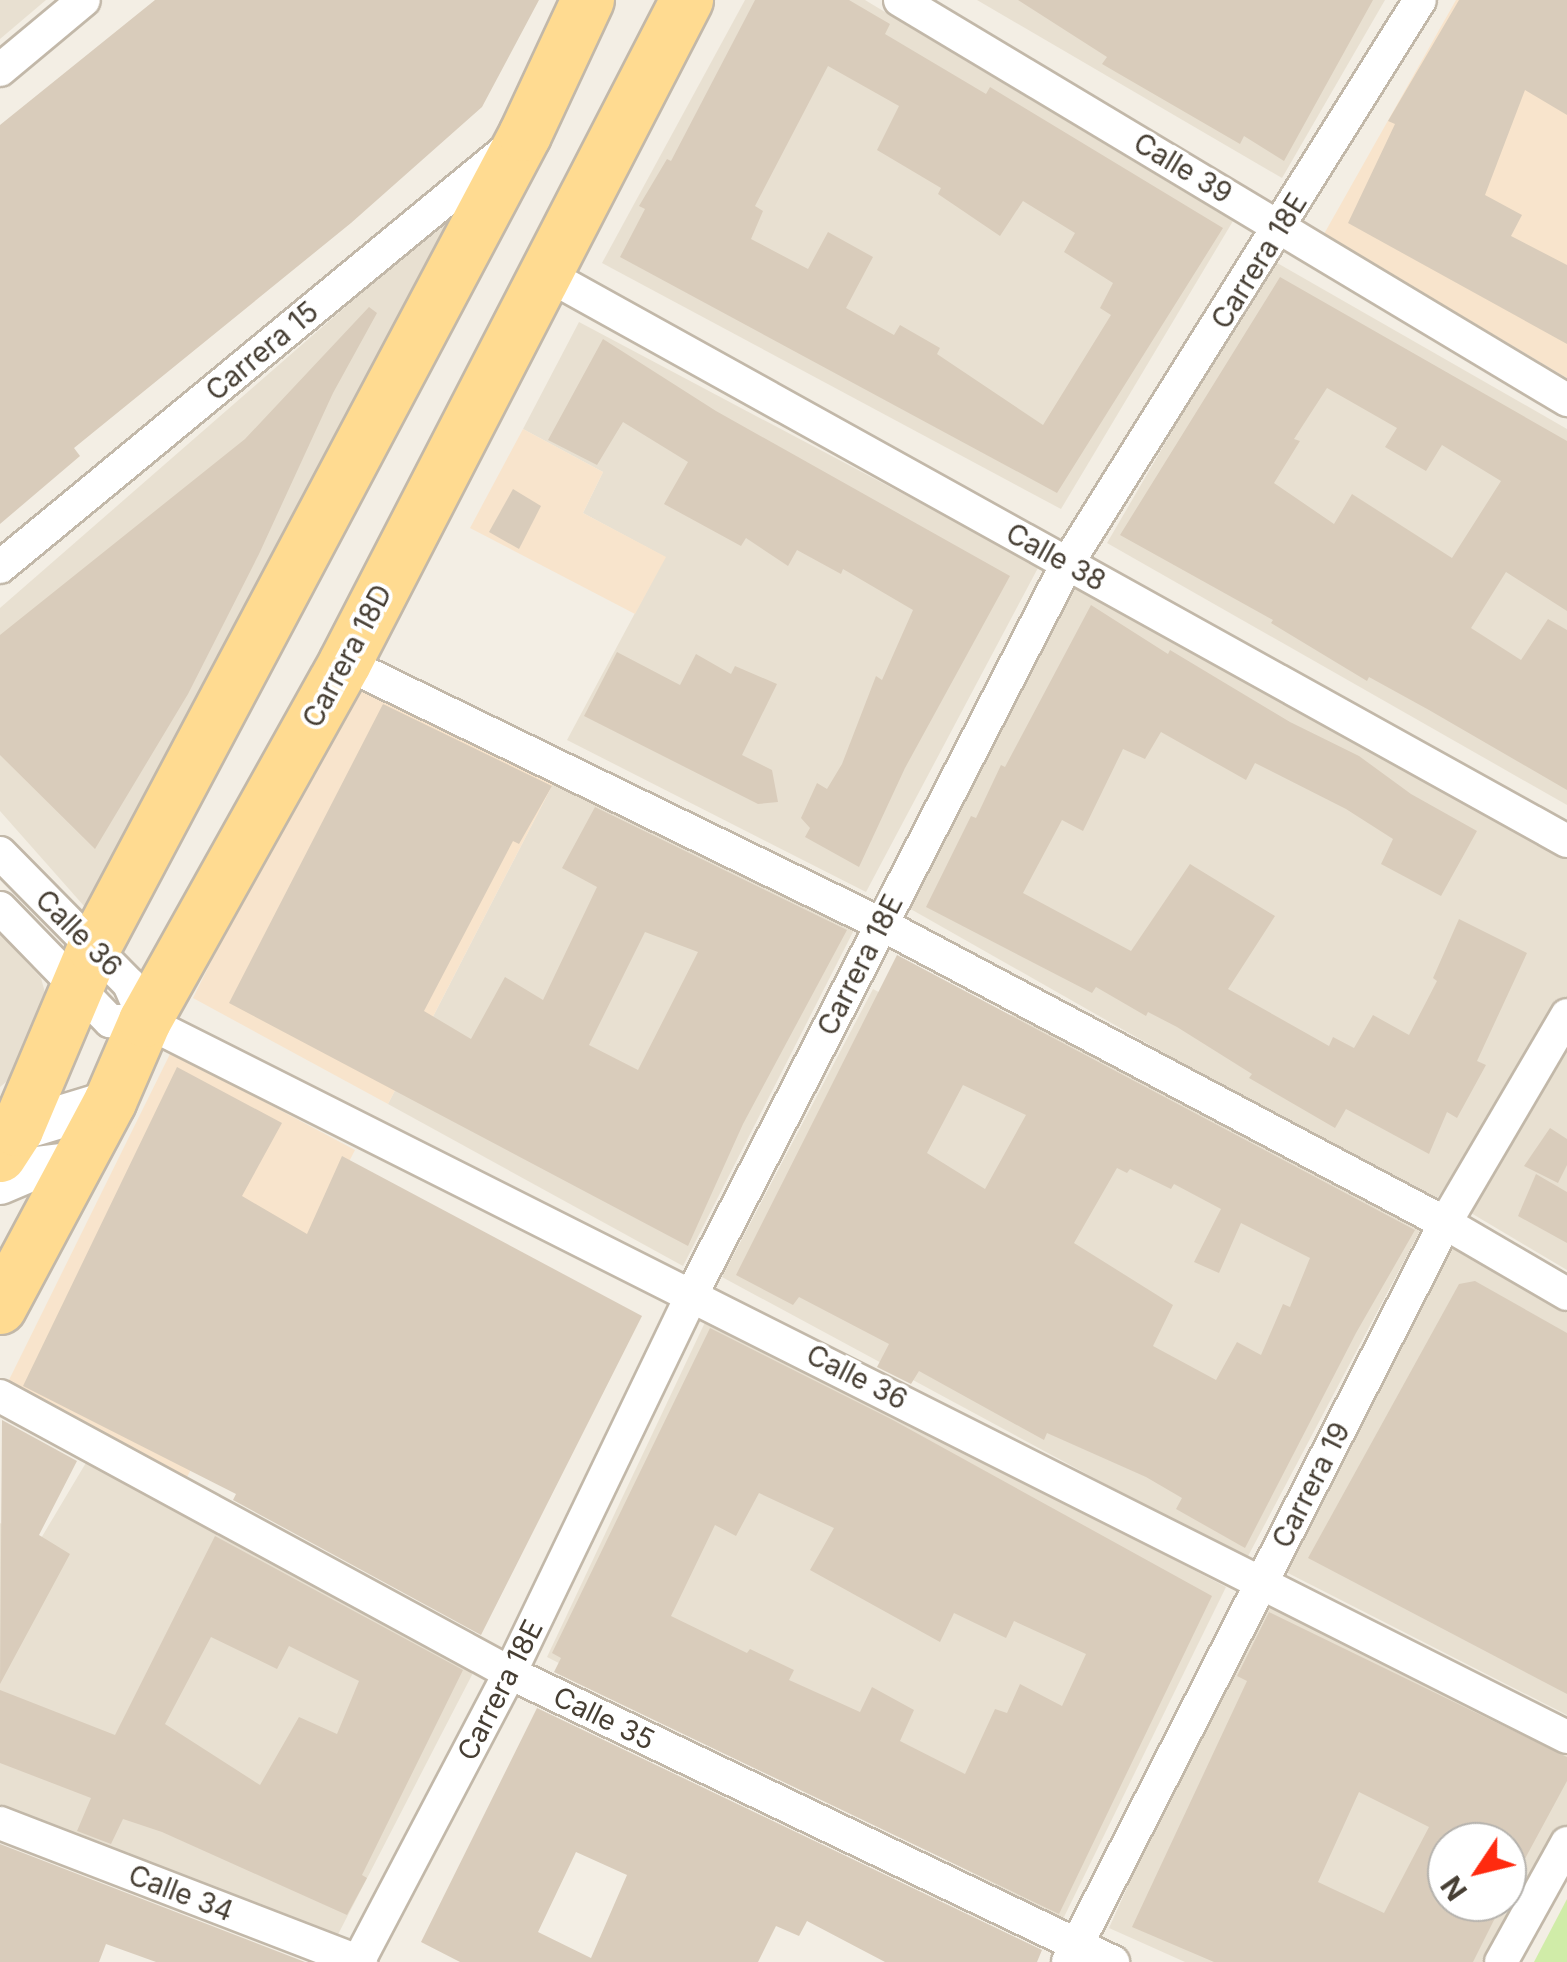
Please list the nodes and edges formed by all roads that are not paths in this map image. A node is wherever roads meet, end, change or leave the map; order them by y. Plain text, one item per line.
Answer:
1 (84, 0) edge
2 (588, 0) edge
3 (688, 0) edge
4 (900, 0) edge
5 (1420, 0) edge
6 (0, 70) edge
7 (525, 134) junction
8 (1282, 226) junction
9 (544, 274) junction
10 (1567, 400) edge
11 (1067, 564) junction
12 (0, 568) edge
13 (345, 663) junction
14 (1567, 841) edge
15 (0, 853) edge
16 (0, 908) edge
17 (882, 924) junction
18 (86, 968) junction
19 (1567, 1016) edge
20 (145, 1021) junction
21 (110, 1102) junction
22 (6, 1143) edge
23 (76, 1163) junction
24 (0, 1183) edge
25 (1444, 1223) junction
26 (692, 1294) junction
27 (1567, 1294) edge
28 (0, 1308) edge
29 (0, 1396) edge
30 (1261, 1583) junction
31 (510, 1673) junction
32 (1567, 1737) edge
33 (0, 1824) edge
34 (1567, 1843) edge
35 (1072, 1953) edge
36 (359, 1962) edge
37 (1113, 1962) edge
38 (1501, 1962) edge

1 - 6 street
2 - 7 main road
3 - 9 main road, Carrera 18D
4 - 8 street, Calle 39
5 - 8 street, Carrera 18E
7 - 12 street, Carrera 15
7 - 18 main road
8 - 10 street, Calle 39
8 - 11 street, Carrera 18E
9 - 11 street, Calle 38
9 - 13 main road, Carrera 18D
11 - 14 street, Calle 38
11 - 17 street, Carrera 18E
13 - 17 street
13 - 20 main road, Carrera 18D
15 - 18 street, Calle 36
16 - 18 street, Calle 36
17 - 25 street
17 - 26 street, Carrera 18E
18 - 20 street, Calle 36
18 - 22 main road
19 - 25 street, Carrera 19
20 - 21 main road, Carrera 18D
20 - 26 street, Calle 36
21 - 22 street
21 - 23 main road, Carrera 18D
23 - 24 street
23 - 28 main road, Carrera 18D
25 - 27 street
25 - 30 street, Carrera 19
26 - 30 street, Calle 36
26 - 31 street, Carrera 18E
29 - 31 street, Calle 35
30 - 32 street, Calle 36
30 - 35 street, Carrera 19
31 - 35 street, Calle 35
31 - 36 street, Carrera 18E
33 - 36 street, Calle 34
34 - 38 street
35 - 37 street, Calle 35

